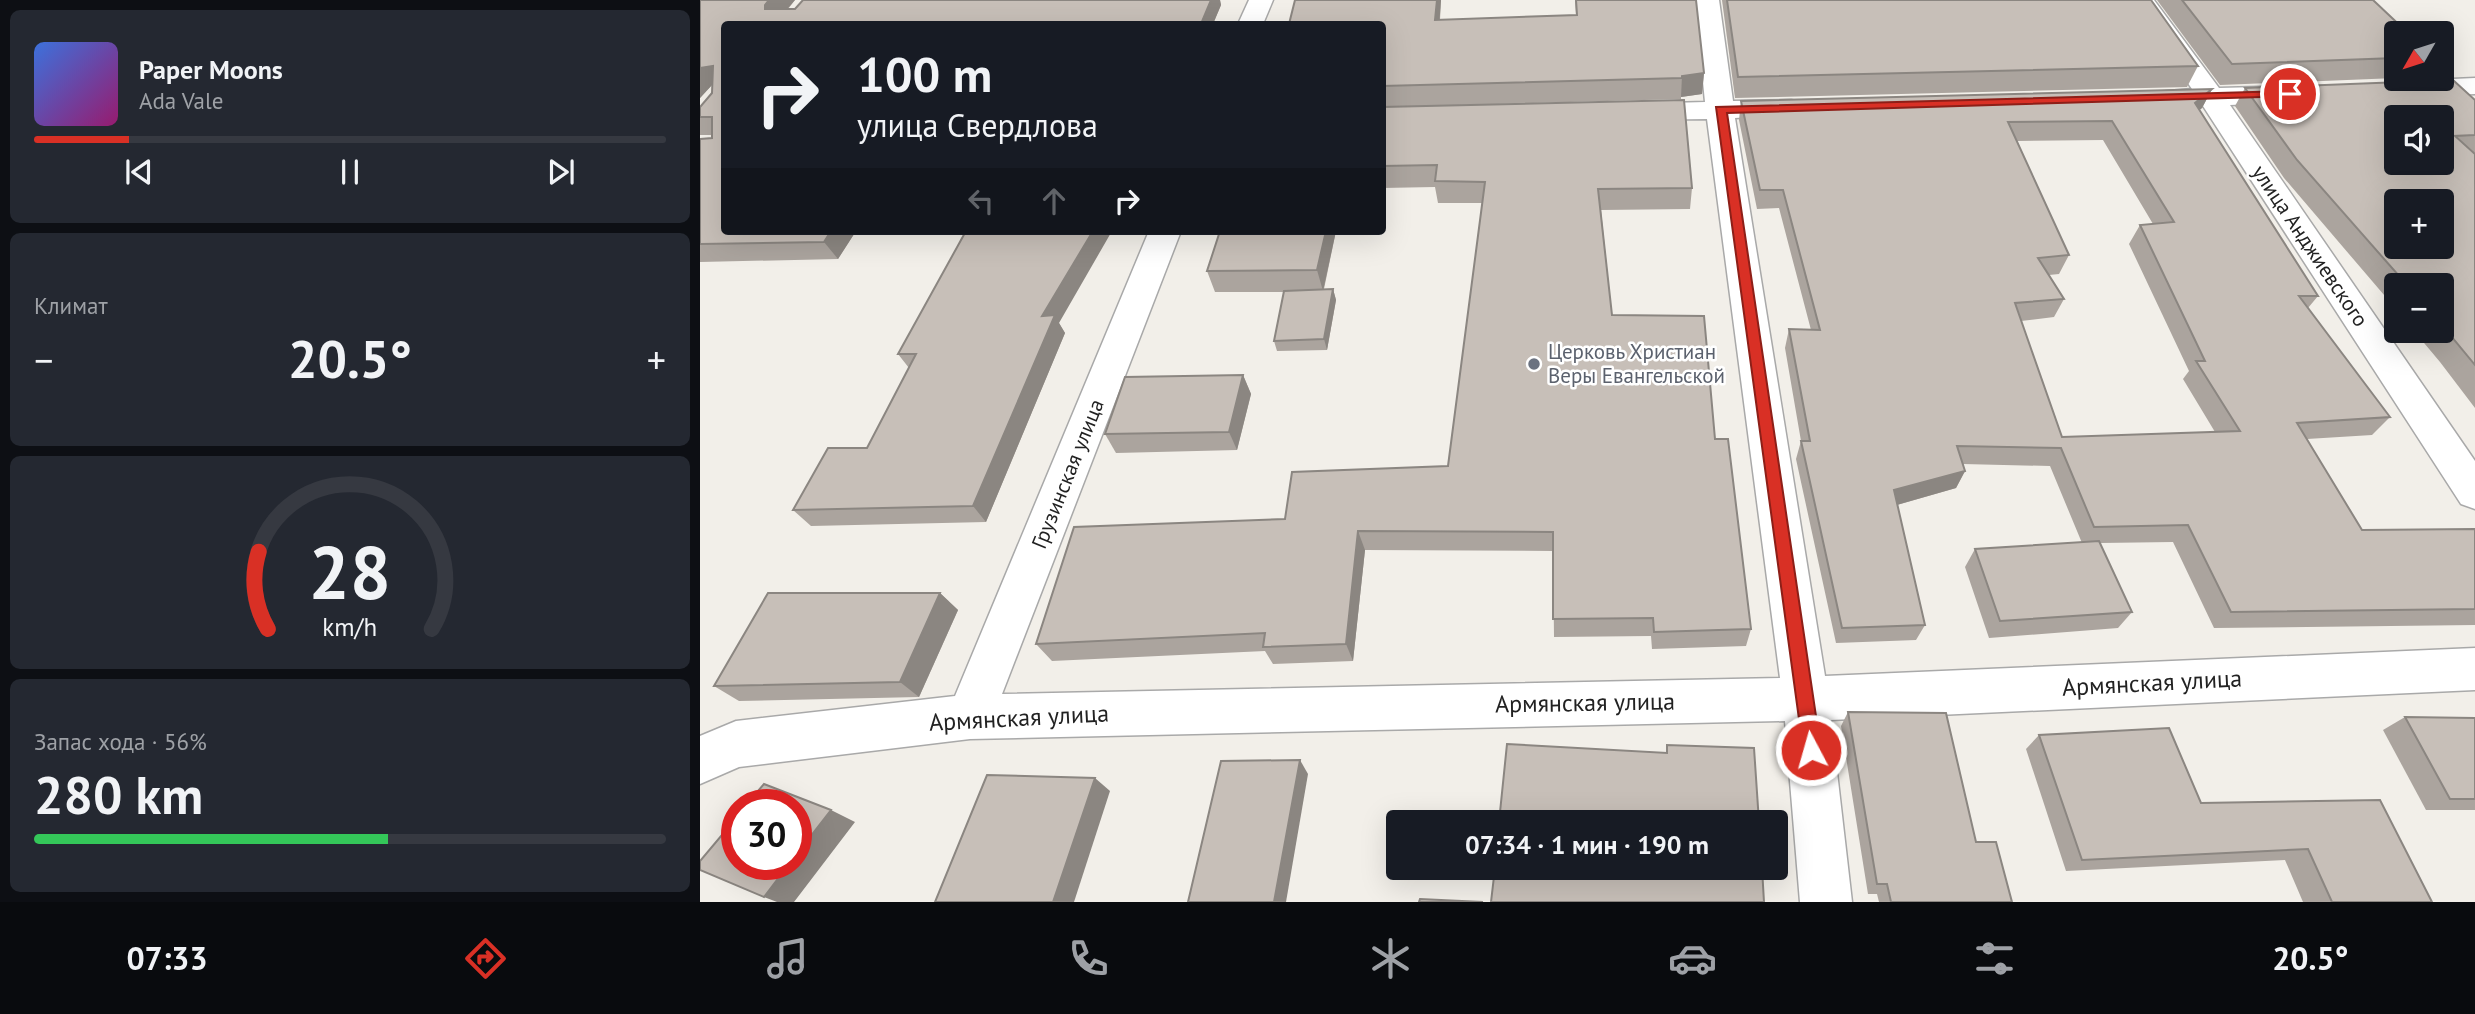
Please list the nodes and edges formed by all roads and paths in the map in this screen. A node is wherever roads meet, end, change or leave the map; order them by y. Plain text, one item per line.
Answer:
1 (1261, 0) edge
2 (1707, 0) edge
3 (2143, 0) edge
4 (1252, 21) edge
5 (2475, 86) edge
6 (2378, 90) edge
7 (2322, 92) edge
8 (2211, 97) junction
9 (2129, 99) edge
10 (1816, 107) edge
11 (1720, 109) junction
12 (1612, 112) edge
13 (1163, 235) edge
14 (2475, 493) edge
15 (2475, 669) edge
16 (1805, 699) junction
17 (970, 717) junction
18 (700, 760) edge
19 (1826, 902) edge

1 - 4 street
2 - 11 street
3 - 8 street, улица Анджиевского
5 - 6 street
7 - 8 street
8 - 9 street
8 - 14 street, улица Анджиевского
10 - 11 street
11 - 12 street
11 - 16 street
13 - 17 street, Грузинская улица
15 - 16 street, Армянская улица
16 - 17 street, Армянская улица
16 - 19 street
17 - 18 street, Армянская улица

